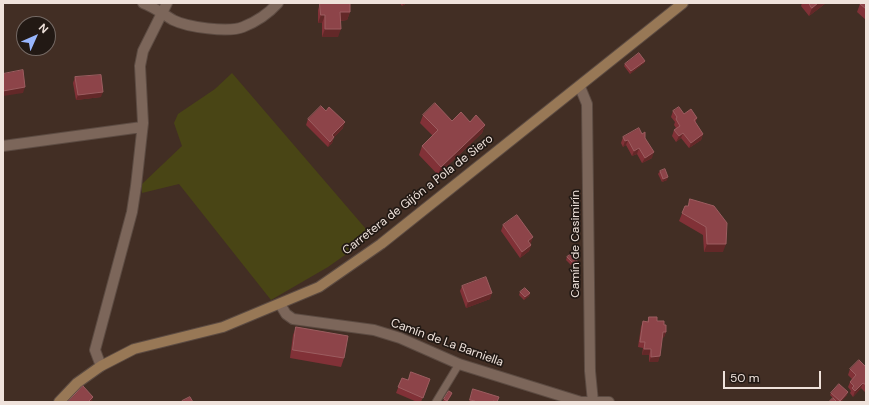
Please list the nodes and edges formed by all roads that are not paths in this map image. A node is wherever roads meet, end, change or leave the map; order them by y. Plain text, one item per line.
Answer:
1 (143, 3) edge
2 (167, 3) edge
3 (278, 3) edge
4 (683, 3) edge
5 (162, 13) junction
6 (580, 86) junction
7 (142, 128) junction
8 (3, 146) edge
9 (280, 304) junction
10 (459, 364) junction
11 (101, 366) junction
12 (59, 402) edge
13 (436, 402) edge
14 (593, 402) edge
15 (609, 402) edge

1 - 5 street
2 - 5 street
3 - 5 street
4 - 6 street, Carretera de Gijón a Pola de Siero
5 - 7 street
6 - 9 street, Carretera de Gijón a Pola de Siero
6 - 14 street, Camín de Casimirín
7 - 8 street
7 - 11 street
9 - 10 street, Camín de La Barniella
9 - 11 street, Carretera de Gijón a Pola de Siero
10 - 13 lane
10 - 14 street, Camín de La Barniella
11 - 12 street, Carretera de Gijón a Pola de Siero
14 - 15 street, Camín de La Barniella

